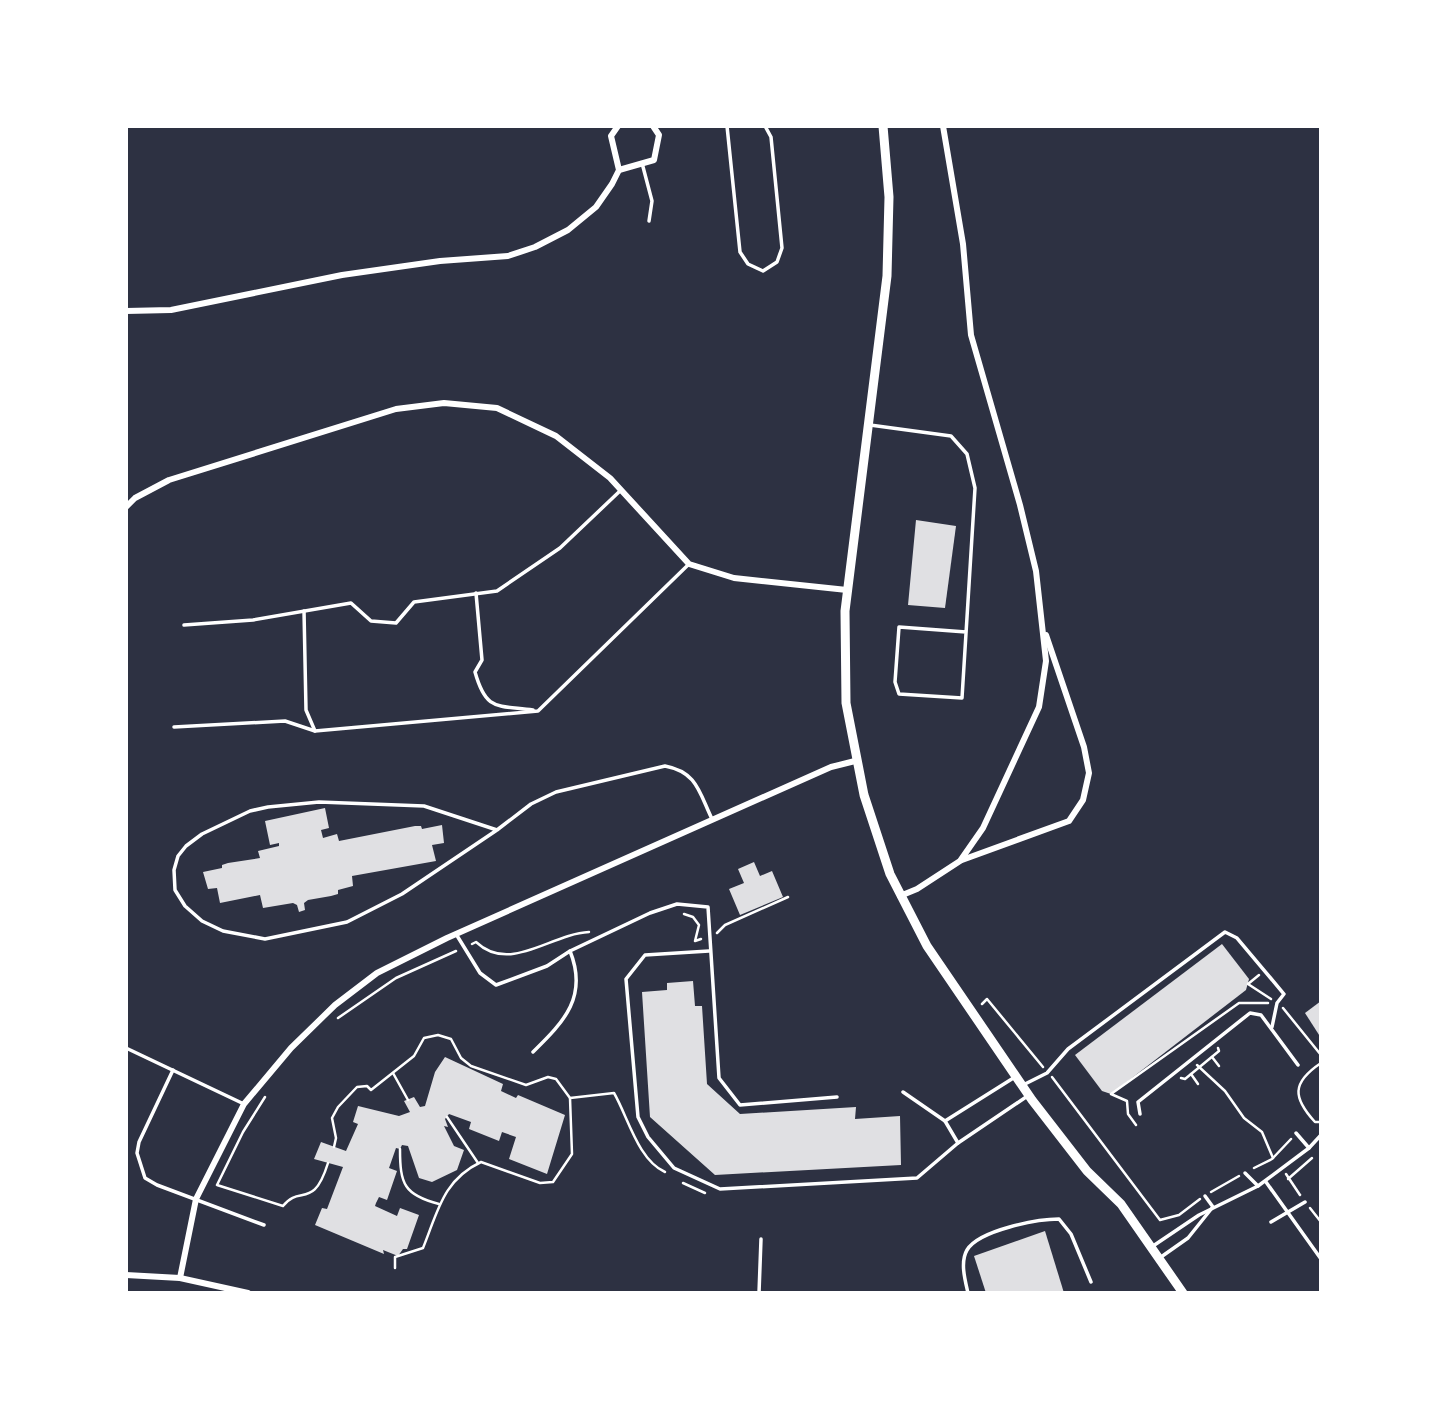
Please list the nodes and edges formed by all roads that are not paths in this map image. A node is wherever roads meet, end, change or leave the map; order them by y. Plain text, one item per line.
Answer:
1 (618, 126) edge
2 (653, 126) edge
3 (727, 126) edge
4 (765, 126) edge
5 (883, 126) edge
6 (943, 126) edge
7 (642, 163) junction
8 (619, 170) junction
9 (649, 221) dead end
10 (126, 311) edge
11 (868, 424) junction
12 (621, 490) junction
13 (126, 507) edge
14 (689, 564) junction
15 (847, 590) junction
16 (476, 593) junction
17 (304, 611) junction
18 (1042, 622) junction
19 (184, 625) dead end
20 (966, 632) junction
21 (538, 711) junction
22 (174, 727) dead end
23 (315, 731) junction
24 (855, 761) junction
25 (712, 819) junction
26 (498, 830) junction
27 (961, 861) junction
28 (900, 896) junction
29 (456, 934) junction
30 (570, 951) junction
31 (709, 951) junction
32 (1272, 1027) junction
33 (126, 1048) edge
34 (533, 1052) dead end
35 (1298, 1065) dead end
36 (173, 1070) junction
37 (1016, 1076) junction
38 (1023, 1085) junction
39 (903, 1092) dead end
40 (1029, 1095) junction
41 (837, 1097) dead end
42 (244, 1104) junction
43 (1140, 1114) dead end
44 (945, 1121) junction
45 (1296, 1133) dead end
46 (1321, 1135) edge
47 (958, 1143) junction
48 (1309, 1148) junction
49 (1245, 1173) road end
50 (1266, 1182) junction
51 (1258, 1186) junction
52 (1205, 1196) road end
53 (195, 1199) junction
54 (1305, 1202) road end
55 (1213, 1207) junction
56 (1289, 1211) junction
57 (1271, 1222) dead end
58 (264, 1224) dead end
59 (761, 1238) dead end
60 (1153, 1246) junction
61 (1161, 1257) junction
62 (1321, 1259) edge
63 (126, 1275) edge
64 (180, 1278) junction
65 (1091, 1282) dead end
66 (248, 1293) edge
67 (759, 1293) edge
68 (968, 1293) edge
69 (1183, 1293) edge

1 - 8 street
2 - 7 street
3 - 4 lane
5 - 11 main road
6 - 18 street
7 - 8 street
7 - 9 lane
8 - 10 street
11 - 15 main road
11 - 20 lane
12 - 13 street
12 - 14 street
12 - 16 lane
14 - 15 street
14 - 21 lane
15 - 24 main road
16 - 17 lane
16 - 21 lane
17 - 19 lane
17 - 23 lane
18 - 27 street
18 - 27 street
20 - 20 lane
21 - 23 lane
22 - 23 lane
24 - 25 street
24 - 28 main road
25 - 26 lane
25 - 29 street
26 - 26 lane
27 - 28 street
28 - 37 main road
29 - 30 lane
29 - 42 street
30 - 31 lane
30 - 34 lane
31 - 41 lane
31 - 47 lane
32 - 35 lane
32 - 38 lane
32 - 43 lane
33 - 36 lane
36 - 42 lane
36 - 53 lane
37 - 38 main road
37 - 44 lane
38 - 40 main road
39 - 44 lane
40 - 47 lane
40 - 60 main road
42 - 53 street
44 - 47 lane
45 - 48 lane
46 - 48 lane
48 - 50 lane
49 - 51 lane
50 - 51 lane
50 - 56 lane
51 - 55 lane
52 - 55 lane
53 - 58 lane
53 - 64 street
54 - 56 lane
55 - 60 lane
55 - 61 lane
56 - 57 lane
56 - 62 lane
59 - 67 lane
60 - 61 main road
61 - 69 main road
63 - 64 street
64 - 66 street
65 - 68 lane

